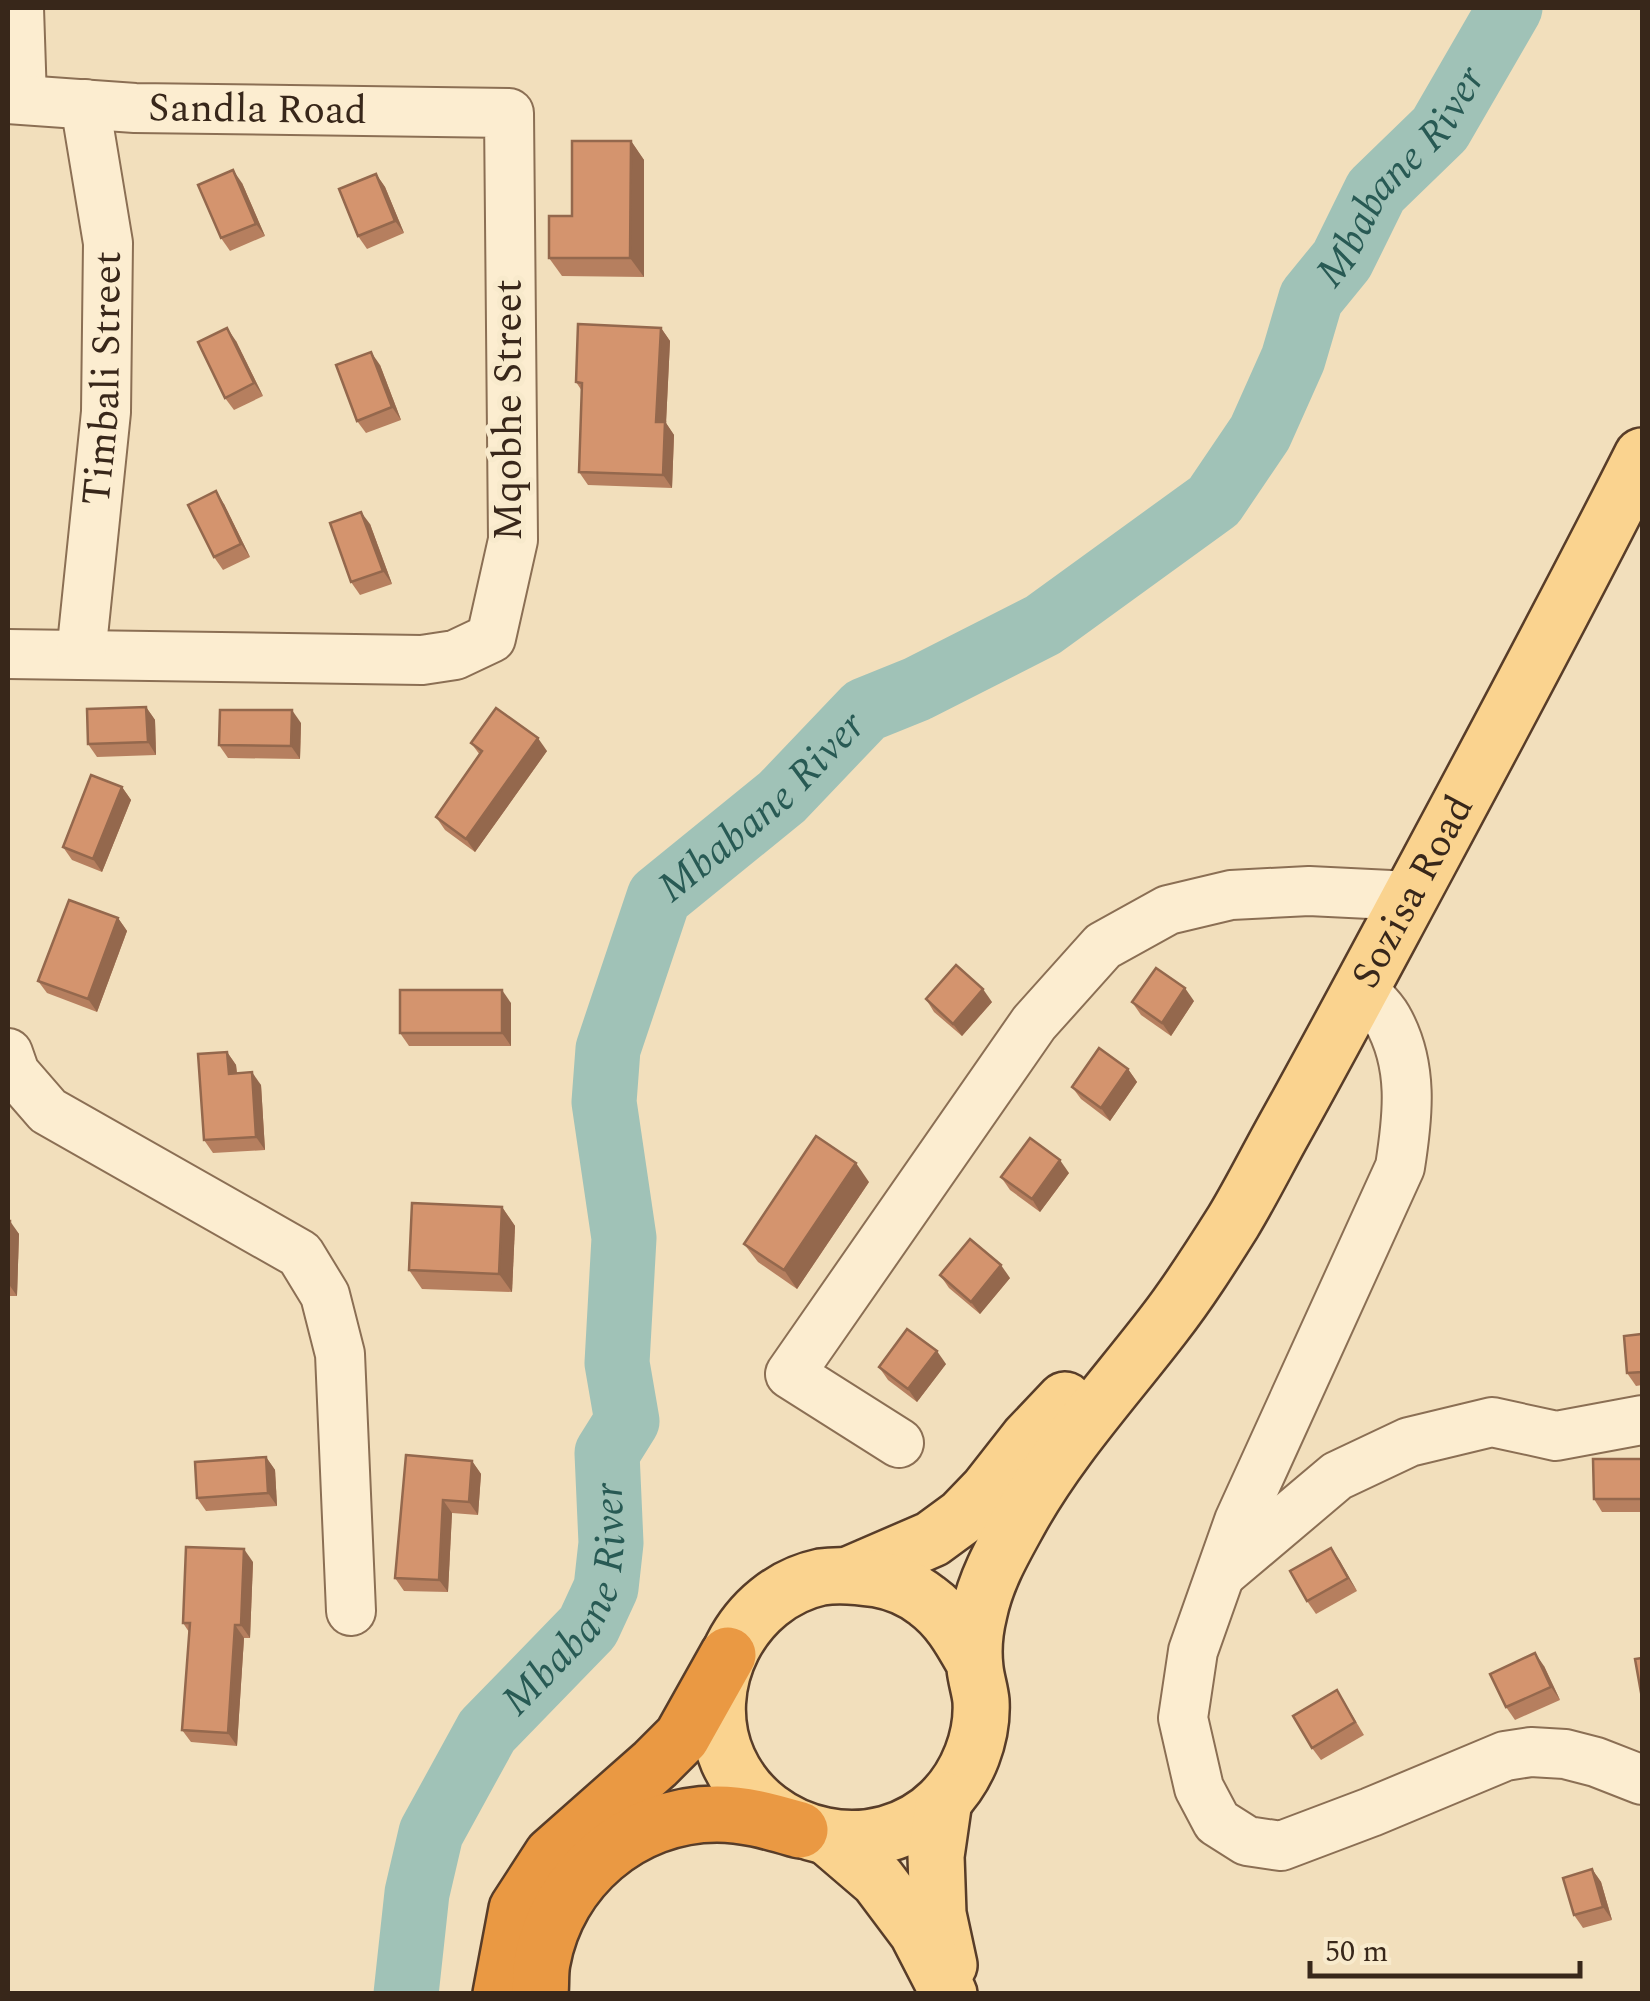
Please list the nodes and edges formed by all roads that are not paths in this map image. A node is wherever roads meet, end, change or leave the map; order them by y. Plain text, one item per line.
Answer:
1 (18, 8) edge
2 (15, 99) edge
3 (85, 104) junction
4 (509, 113) joint
5 (1642, 456) edge
6 (8, 654) edge
7 (81, 655) junction
8 (1410, 896) junction
9 (1361, 988) junction
10 (8, 1053) edge
11 (1169, 1318) junction
12 (1642, 1420) edge
13 (898, 1443) dead end
14 (851, 1574) junction
15 (1221, 1574) junction
16 (351, 1611) dead end
17 (728, 1655) junction
18 (974, 1662) junction
19 (1642, 1780) edge
20 (944, 1800) junction
21 (815, 1834) junction
22 (501, 1994) edge
23 (540, 1994) edge
24 (952, 1994) edge

1 - 2 street
2 - 3 street, Sandla Road
3 - 4 street, Sandla Road
3 - 7 street, Timbali Street
4 - 7 street, Mqobhe Street
5 - 8 main road, Sozisa Road
6 - 7 street, Mqobhe Street
8 - 9 main road, Sozisa Road
8 - 13 street
9 - 11 main road, Sozisa Road
9 - 15 street
10 - 16 street
11 - 14 main road
11 - 18 main road
12 - 15 street
14 - 17 main road
14 - 18 main road
15 - 19 street
17 - 21 main road
17 - 22 highway
18 - 20 main road
20 - 21 main road
20 - 24 main road
21 - 23 highway
21 - 24 main road

